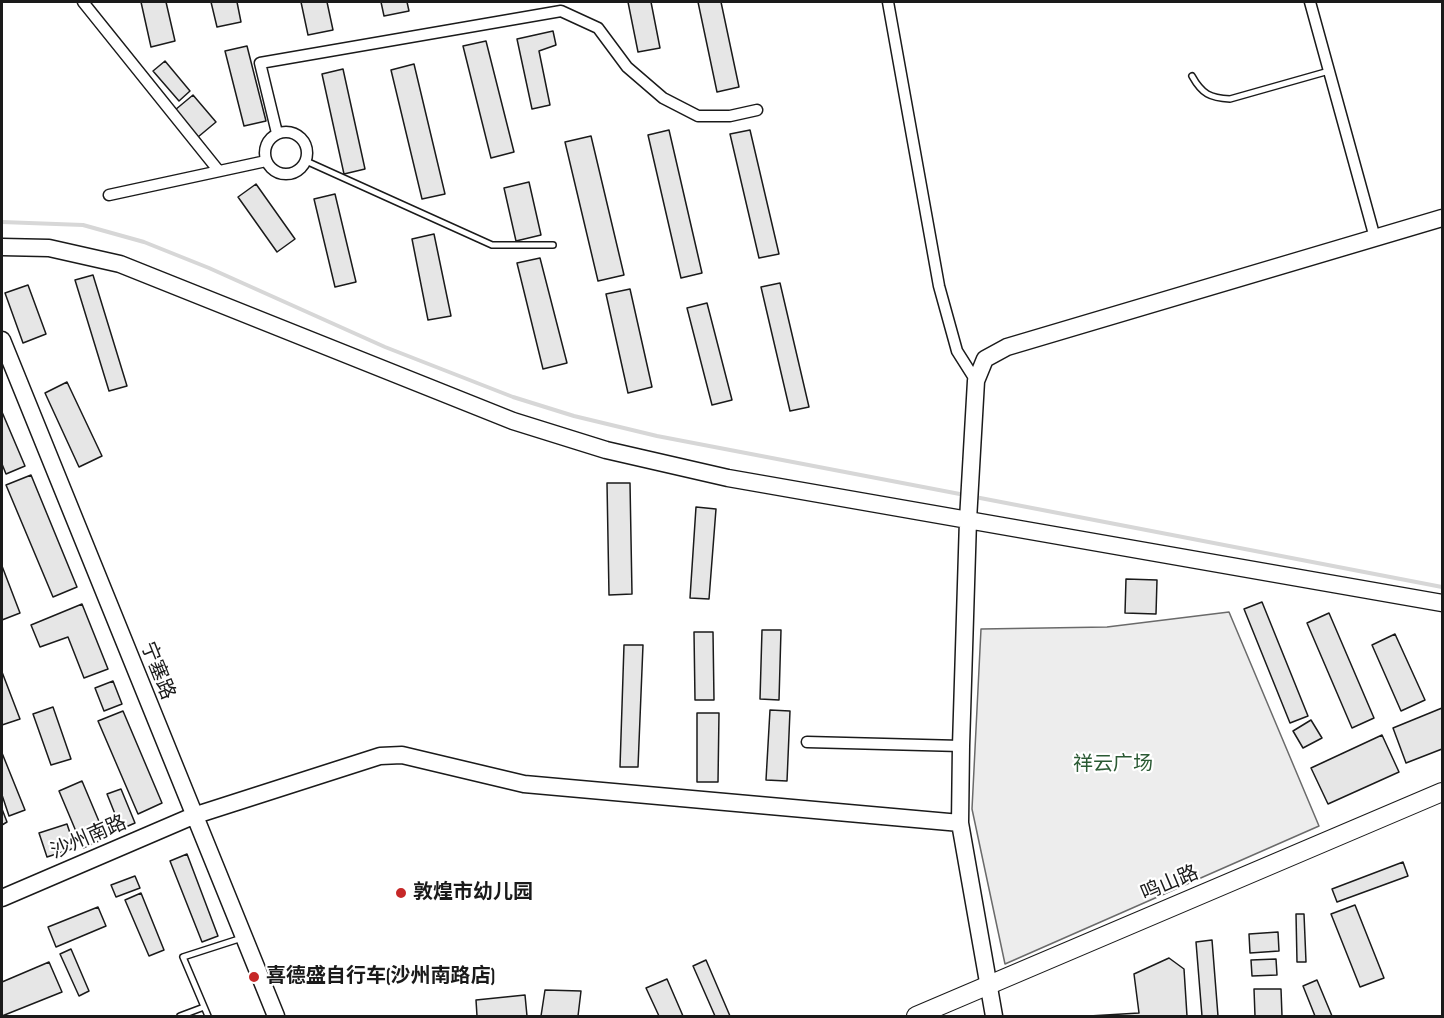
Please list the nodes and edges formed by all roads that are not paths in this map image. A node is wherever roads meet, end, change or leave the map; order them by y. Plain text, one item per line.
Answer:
1 (83, 2) edge
2 (888, 2) edge
3 (1310, 2) edge
4 (1329, 70) junction
5 (1192, 76) dead end
6 (757, 110) dead end
7 (278, 133) junction
8 (266, 161) junction
9 (306, 161) junction
10 (218, 170) junction
11 (109, 195) dead end
12 (1443, 218) edge
13 (1375, 238) junction
14 (553, 245) dead end
15 (2, 247) edge
16 (2, 340) edge
17 (976, 381) junction
18 (968, 504) junction
19 (1443, 603) edge
20 (807, 742) dead end
21 (961, 746) junction
22 (1443, 792) edge
23 (193, 816) junction
24 (960, 824) junction
25 (2, 898) edge
26 (244, 938) junction
27 (990, 985) junction
28 (204, 1007) junction
29 (180, 1017) edge
30 (208, 1017) edge
31 (276, 1017) edge
32 (916, 1017) edge
33 (994, 1017) edge

1 - 10 street
2 - 17 street
3 - 4 street
4 - 5 lane
4 - 13 street
6 - 7 street
7 - 8 street
7 - 9 street
8 - 9 street
8 - 10 street
9 - 14 lane
10 - 11 street
12 - 13 street
13 - 17 street
15 - 18 street
16 - 23 street, 宁塞路
17 - 18 street
18 - 19 street
18 - 21 street
20 - 21 street
21 - 24 street
22 - 27 main road, 鸣山路
23 - 24 street, 沙州南路
23 - 25 street, 沙州南路
23 - 26 street, 宁塞路
24 - 27 street
26 - 28 lane
26 - 31 street, 宁塞路
27 - 32 main road, 鸣山路
27 - 33 street
28 - 29 lane
28 - 30 lane

